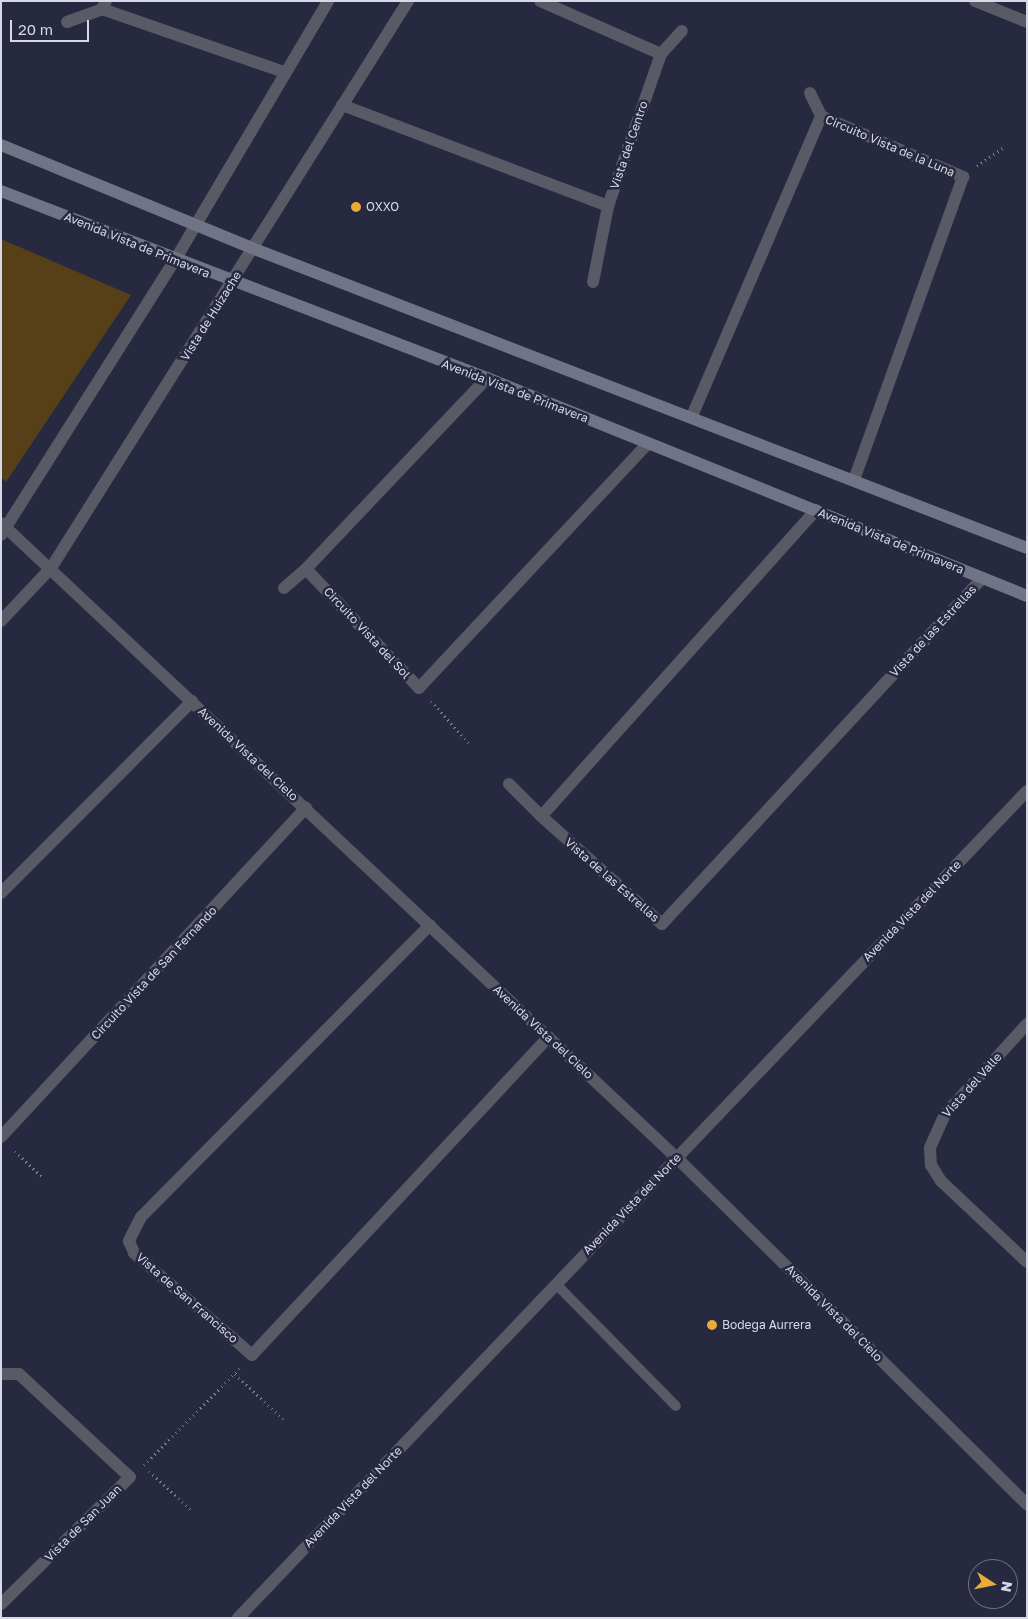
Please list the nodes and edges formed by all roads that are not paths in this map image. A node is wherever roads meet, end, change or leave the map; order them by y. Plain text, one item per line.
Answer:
1 (328, 1) edge
2 (408, 1) edge
3 (540, 1) edge
4 (975, 1) edge
5 (104, 5) edge
6 (994, 5) edge
7 (67, 22) dead end
8 (1027, 22) edge
9 (682, 31) dead end
10 (661, 54) junction
11 (284, 72) junction
12 (810, 93) dead end
13 (342, 105) junction
14 (820, 116) junction
15 (1, 145) edge
16 (1, 192) edge
17 (608, 206) junction
18 (196, 225) junction
19 (252, 248) junction
20 (175, 260) junction
21 (593, 282) dead end
22 (232, 283) junction
23 (487, 378) junction
24 (692, 416) junction
25 (648, 444) junction
26 (854, 480) junction
27 (816, 510) junction
28 (3, 529) edge
29 (1027, 548) edge
30 (51, 568) junction
31 (306, 569) junction
32 (982, 578) junction
33 (284, 588) dead end
34 (1027, 596) edge
35 (1, 621) edge
36 (192, 701) junction
37 (509, 784) dead end
38 (1027, 791) edge
39 (306, 808) junction
40 (541, 816) junction
41 (1, 893) edge
42 (430, 925) junction
43 (1027, 1024) edge
44 (549, 1038) junction
45 (5, 1140) edge
46 (676, 1157) junction
47 (1027, 1262) edge
48 (556, 1284) junction
49 (1, 1374) edge
50 (676, 1406) dead end
51 (1027, 1504) edge
52 (1, 1604) edge
53 (238, 1618) edge

1 - 11 street
2 - 13 street, Vista de Huizache
3 - 10 street
4 - 6 street
5 - 7 street
5 - 11 street
6 - 8 street
9 - 10 street
10 - 17 street, Vista del Centro
11 - 18 street
12 - 14 street
13 - 17 street, Vista del Centro
13 - 19 street, Vista de Huizache
14 - 24 street, Circuito Vista de la Luna
14 - 26 street, Circuito Vista de la Luna
15 - 18 main road
16 - 20 main road, Avenida Vista de Primavera
17 - 21 street
18 - 19 main road
18 - 20 street
19 - 22 street, Vista de Huizache
19 - 24 main road
20 - 22 main road, Avenida Vista de Primavera
20 - 28 street
22 - 23 main road, Avenida Vista de Primavera
22 - 30 street, Vista de Huizache
23 - 25 main road, Avenida Vista de Primavera
23 - 31 street
24 - 26 main road
25 - 27 main road, Avenida Vista de Primavera
25 - 31 street, Circuito Vista del Sol
26 - 29 main road
27 - 32 main road, Avenida Vista de Primavera
27 - 40 street
28 - 30 street, Avenida Vista del Cielo
30 - 35 street, Vista de Huizache
30 - 36 street, Avenida Vista del Cielo
31 - 33 street
32 - 34 main road, Avenida Vista de Primavera
32 - 40 street, Vista de las Estrellas
36 - 39 street, Avenida Vista del Cielo
36 - 41 street
37 - 40 street
38 - 46 street, Avenida Vista del Norte
39 - 42 street, Avenida Vista del Cielo
39 - 45 street, Circuito Vista de San Fernando
42 - 44 street, Avenida Vista del Cielo
42 - 44 street, Vista de San Francisco
43 - 47 street, Vista del Valle
44 - 46 street, Avenida Vista del Cielo
46 - 48 street, Avenida Vista del Norte
46 - 51 street, Avenida Vista del Cielo
48 - 50 lane
48 - 53 street, Avenida Vista del Norte
49 - 52 street, Vista de San Juan

